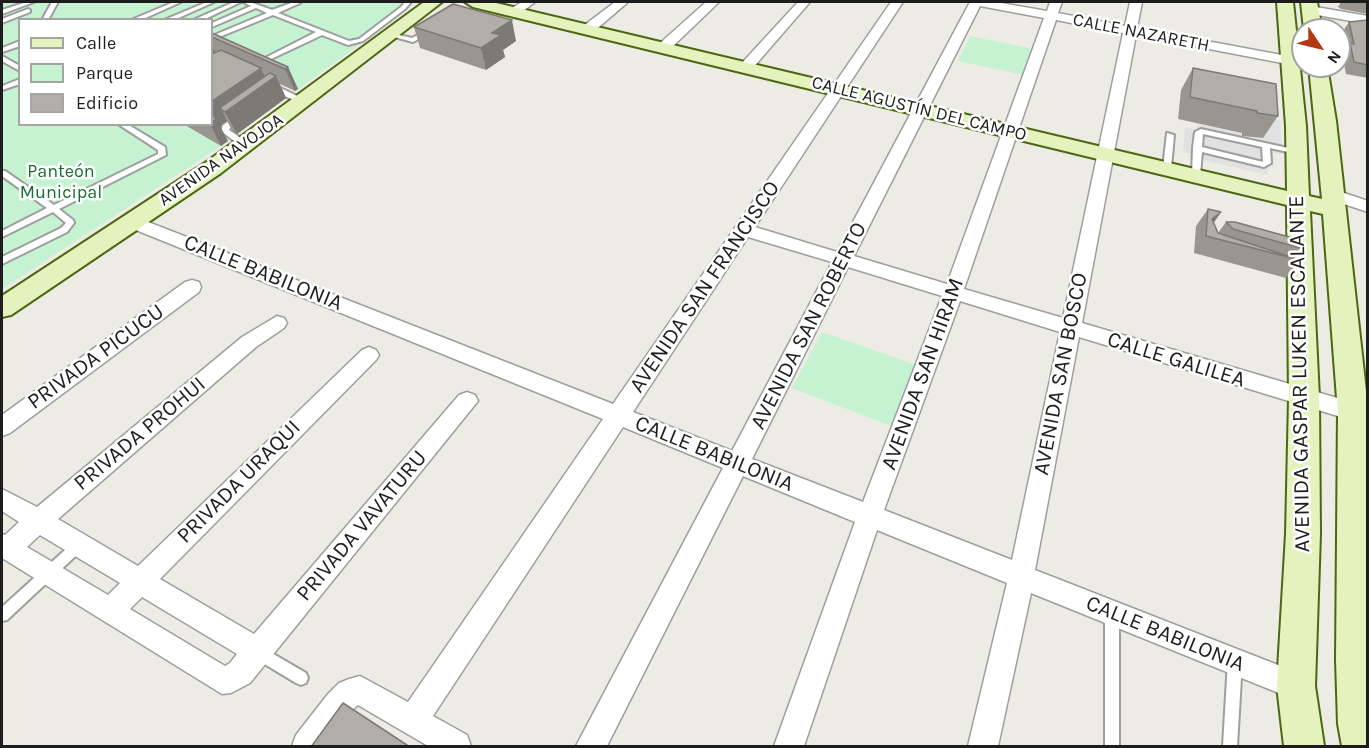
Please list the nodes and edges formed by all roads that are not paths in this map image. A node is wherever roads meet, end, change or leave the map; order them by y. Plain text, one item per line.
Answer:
1 (31, 2) edge
2 (56, 2) edge
3 (178, 2) edge
4 (211, 2) edge
5 (238, 2) edge
6 (246, 2) edge
7 (298, 2) edge
8 (398, 2) edge
9 (622, 2) edge
10 (713, 2) edge
11 (804, 2) edge
12 (897, 2) edge
13 (977, 2) edge
14 (1136, 2) edge
15 (467, 5) edge
16 (256, 6) junction
17 (1054, 9) edge
18 (28, 11) dead end
19 (2, 12) edge
20 (272, 12) junction
21 (1306, 12) edge
22 (46, 18) edge
23 (139, 18) edge
24 (172, 18) edge
25 (201, 18) edge
26 (1368, 20) edge
27 (2, 21) edge
28 (213, 25) edge
29 (591, 26) junction
30 (434, 28) edge
31 (1368, 29) edge
32 (1129, 31) junction
33 (322, 32) junction
34 (390, 35) junction
35 (213, 38) edge
36 (18, 44) edge
37 (667, 44) junction
38 (2, 50) edge
39 (2, 58) edge
40 (269, 58) edge
41 (1291, 61) edge
42 (749, 63) junction
43 (18, 67) edge
44 (1303, 78) edge
45 (1310, 78) edge
46 (259, 81) edge
47 (18, 82) edge
48 (839, 84) junction
49 (2, 88) edge
50 (279, 90) junction
51 (269, 97) edge
52 (304, 101) junction
53 (924, 105) junction
54 (249, 110) edge
55 (124, 126) edge
56 (1012, 126) junction
57 (1170, 135) dead end
58 (1266, 145) junction
59 (245, 146) junction
60 (1105, 148) junction
61 (1297, 152) junction
62 (1168, 162) junction
63 (1196, 162) junction
64 (2, 173) edge
65 (1298, 193) junction
66 (1332, 201) junction
67 (1367, 207) edge
68 (54, 209) junction
69 (132, 222) junction
70 (744, 230) junction
71 (2, 234) edge
72 (844, 259) junction
73 (2, 261) edge
74 (192, 287) dead end
75 (953, 293) junction
76 (2, 308) edge
77 (277, 323) dead end
78 (1070, 329) junction
79 (369, 355) dead end
80 (1304, 398) junction
81 (467, 401) dead end
82 (1360, 414) edge
83 (619, 416) junction
84 (2, 427) edge
85 (738, 463) junction
86 (2, 499) edge
87 (870, 515) junction
88 (39, 520) junction
89 (80, 545) junction
90 (4, 547) edge
91 (48, 573) junction
92 (1021, 577) junction
93 (139, 581) junction
94 (110, 611) junction
95 (1112, 613) junction
96 (2, 615) edge
97 (257, 651) junction
98 (1235, 661) junction
99 (1361, 663) edge
100 (301, 678) dead end
101 (1296, 686) junction
102 (412, 721) junction
103 (1362, 732) edge
104 (308, 747) edge
105 (456, 747) edge
106 (591, 747) edge
107 (789, 747) edge
108 (983, 747) edge
109 (1112, 747) edge
110 (1230, 747) edge
111 (1305, 747) edge

1 - 19 lane
2 - 22 lane
3 - 23 lane
4 - 24 lane
5 - 25 lane
6 - 16 lane
7 - 20 lane
8 - 15 lane
9 - 29 street
10 - 37 street
11 - 42 street
12 - 48 street, AVENIDA SAN FRANCISCO
13 - 17 street, CALLE NAZARETH
13 - 53 street, AVENIDA SAN ROBERTO
14 - 32 street, AVENIDA SAN BOSCO
15 - 29 street, CALLE AGUSTÍN DEL CAMPO
15 - 33 lane
15 - 34 street, AVENIDA NAVOJOA
16 - 20 lane
16 - 28 lane
17 - 32 street, CALLE NAZARETH
17 - 56 street, AVENIDA SAN HIRAM
18 - 27 lane
20 - 33 lane
20 - 35 lane
21 - 26 street
21 - 31 street
29 - 37 street, CALLE AGUSTÍN DEL CAMPO
30 - 34 lane
32 - 41 street, CALLE NAZARETH
32 - 60 street, AVENIDA SAN BOSCO
33 - 40 lane
34 - 52 street, AVENIDA NAVOJOA
36 - 38 lane
37 - 42 street, CALLE AGUSTÍN DEL CAMPO
39 - 43 lane
42 - 48 street, CALLE AGUSTÍN DEL CAMPO
44 - 61 street, AVENIDA GASPAR LUKEN ESCALANTE
45 - 66 street, AVENIDA GASPAR LUKEN ESCALANTE
46 - 50 lane
47 - 49 lane
48 - 53 street, CALLE AGUSTÍN DEL CAMPO
48 - 70 street, AVENIDA SAN FRANCISCO
50 - 51 lane
50 - 52 lane
52 - 59 street, AVENIDA NAVOJOA
53 - 56 street, CALLE AGUSTÍN DEL CAMPO
53 - 72 street, AVENIDA SAN ROBERTO
54 - 59 lane
55 - 68 lane
56 - 60 street, CALLE AGUSTÍN DEL CAMPO
56 - 75 street, AVENIDA SAN HIRAM
57 - 62 lane
58 - 61 lane
58 - 63 lane
58 - 63 lane
59 - 69 street, AVENIDA NAVOJOA
60 - 62 street, CALLE AGUSTÍN DEL CAMPO
60 - 78 street, AVENIDA SAN BOSCO
61 - 65 street, AVENIDA GASPAR LUKEN ESCALANTE
62 - 63 street, CALLE AGUSTÍN DEL CAMPO
63 - 65 street, CALLE AGUSTÍN DEL CAMPO
64 - 68 lane
65 - 66 street, CALLE AGUSTÍN DEL CAMPO
65 - 80 street, AVENIDA GASPAR LUKEN ESCALANTE
66 - 67 street, CALLE AGUSTÍN DEL CAMPO
66 - 82 street, AVENIDA GASPAR LUKEN ESCALANTE
68 - 71 lane
68 - 73 lane
69 - 76 street, AVENIDA NAVOJOA
69 - 83 street, CALLE BABILONIA
70 - 72 street, CALLE GALILEA
70 - 83 street, AVENIDA SAN FRANCISCO
72 - 75 street, CALLE GALILEA
72 - 85 street, AVENIDA SAN ROBERTO
74 - 84 street, PRIVADA PICUCU
75 - 78 street, CALLE GALILEA
75 - 87 street, AVENIDA SAN HIRAM
77 - 88 street, PRIVADA PROHUI
78 - 80 street, CALLE GALILEA
78 - 92 street, AVENIDA SAN BOSCO
79 - 93 street, PRIVADA URAQUI
80 - 82 street, CALLE GALILEA
80 - 101 street, AVENIDA GASPAR LUKEN ESCALANTE
81 - 97 street, PRIVADA VAVATURU
82 - 99 street, AVENIDA GASPAR LUKEN ESCALANTE
83 - 85 street, CALLE BABILONIA
83 - 102 street, AVENIDA SAN FRANCISCO
85 - 87 street, CALLE BABILONIA
85 - 106 street, AVENIDA SAN ROBERTO
86 - 88 street
87 - 92 street, CALLE BABILONIA
87 - 107 street, AVENIDA SAN HIRAM
88 - 89 street
88 - 90 street, PRIVADA PROHUI
89 - 91 lane
89 - 93 street
90 - 91 street
91 - 94 street
91 - 96 lane
92 - 95 street, CALLE BABILONIA
92 - 108 street, AVENIDA SAN BOSCO
93 - 94 street, PRIVADA URAQUI
93 - 97 street
94 - 97 street, PRIVADA VAVATURU
95 - 98 street, CALLE BABILONIA
95 - 109 lane
97 - 100 lane
98 - 101 street, CALLE BABILONIA
98 - 110 lane
99 - 103 street, AVENIDA GASPAR LUKEN ESCALANTE
101 - 111 street, AVENIDA GASPAR LUKEN ESCALANTE
102 - 104 street
102 - 105 street

